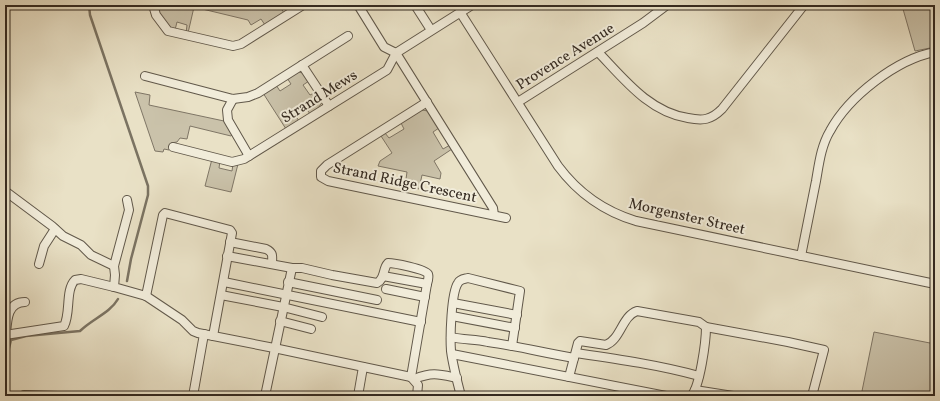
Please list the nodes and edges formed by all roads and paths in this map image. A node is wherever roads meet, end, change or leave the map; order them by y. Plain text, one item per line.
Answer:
1 (153, 5) edge
2 (303, 5) edge
3 (358, 5) edge
4 (415, 5) edge
5 (472, 5) edge
6 (667, 5) edge
7 (804, 5) edge
8 (460, 12) junction
9 (431, 30) junction
10 (348, 36) dead end
11 (598, 52) junction
12 (935, 52) edge
13 (396, 53) junction
14 (302, 65) junction
15 (145, 76) dead end
16 (233, 99) junction
17 (427, 102) junction
18 (518, 102) junction
19 (329, 106) junction
20 (173, 147) dead end
21 (249, 156) junction
22 (5, 191) edge
23 (127, 200) dead end
24 (494, 215) junction
25 (506, 218) dead end
26 (55, 230) junction
27 (230, 242) junction
28 (227, 256) junction
29 (801, 256) junction
30 (39, 264) dead end
31 (272, 264) junction
32 (114, 266) junction
33 (292, 268) junction
34 (383, 276) junction
35 (224, 282) junction
36 (288, 282) junction
37 (427, 284) junction
38 (935, 284) edge
39 (114, 287) junction
40 (386, 289) dead end
41 (285, 295) junction
42 (146, 296) junction
43 (221, 296) junction
44 (425, 297) junction
45 (377, 300) dead end
46 (25, 302) dead end
47 (453, 303) junction
48 (283, 307) junction
49 (517, 315) junction
50 (452, 316) junction
51 (322, 317) dead end
52 (280, 321) junction
53 (421, 322) junction
54 (706, 327) junction
55 (515, 328) junction
56 (311, 329) dead end
57 (204, 334) junction
58 (5, 335) edge
59 (213, 336) junction
60 (451, 337) junction
61 (512, 346) junction
62 (274, 348) junction
63 (452, 354) junction
64 (575, 356) junction
65 (363, 367) junction
66 (699, 376) junction
67 (569, 377) junction
68 (413, 378) junction
69 (457, 378) junction
70 (693, 393) edge
71 (24, 395) dead end
72 (58, 396) edge
73 (193, 396) edge
74 (265, 396) edge
75 (358, 396) edge
76 (417, 396) edge
77 (461, 396) edge
78 (666, 396) edge
79 (734, 396) edge
80 (812, 396) edge

1 - 2 street
3 - 13 street
4 - 9 street
5 - 8 street
6 - 11 street, Provence Avenue
7 - 11 street
8 - 9 street
8 - 18 street, Morgenster Street
9 - 13 street
10 - 14 street
11 - 18 street, Provence Avenue
12 - 29 street
13 - 17 street, Strand Ridge Crescent
13 - 19 street, Strand Mews
14 - 16 street
14 - 19 street
15 - 16 street
16 - 21 street
17 - 24 street, Strand Ridge Crescent
17 - 24 street, Strand Ridge Crescent
18 - 29 street, Morgenster Street
19 - 21 street, Strand Mews
20 - 21 street, Strand Mews
22 - 26 street
23 - 32 street
24 - 25 street, Strand Ridge Crescent
26 - 30 street
26 - 32 street
27 - 28 street
27 - 31 street
27 - 42 street
28 - 31 street
28 - 35 street
29 - 38 street, Morgenster Street
31 - 33 street
32 - 39 street
33 - 34 street
33 - 36 street
34 - 37 street
34 - 37 street
35 - 41 street
35 - 43 street
36 - 41 street
36 - 45 street
37 - 44 street
39 - 42 street
39 - 58 street
40 - 44 street
41 - 48 street
41 - 53 street
42 - 57 street
43 - 48 street
43 - 59 street
44 - 53 street
46 - 58 street
47 - 49 street
47 - 49 street
47 - 50 street
48 - 51 street
48 - 52 street
49 - 55 street
50 - 55 street
50 - 60 street
52 - 56 street
52 - 62 street
53 - 68 street
54 - 64 street
54 - 66 street
54 - 80 street
55 - 61 street
57 - 59 street
57 - 73 street
59 - 62 street
60 - 61 street
60 - 63 street
61 - 64 street
62 - 65 street
62 - 74 street
63 - 67 street
63 - 69 street
64 - 66 street
64 - 67 street
65 - 68 street
65 - 75 street
66 - 70 street
67 - 78 street
68 - 69 street
68 - 76 street
69 - 77 street
70 - 79 street
71 - 72 street

